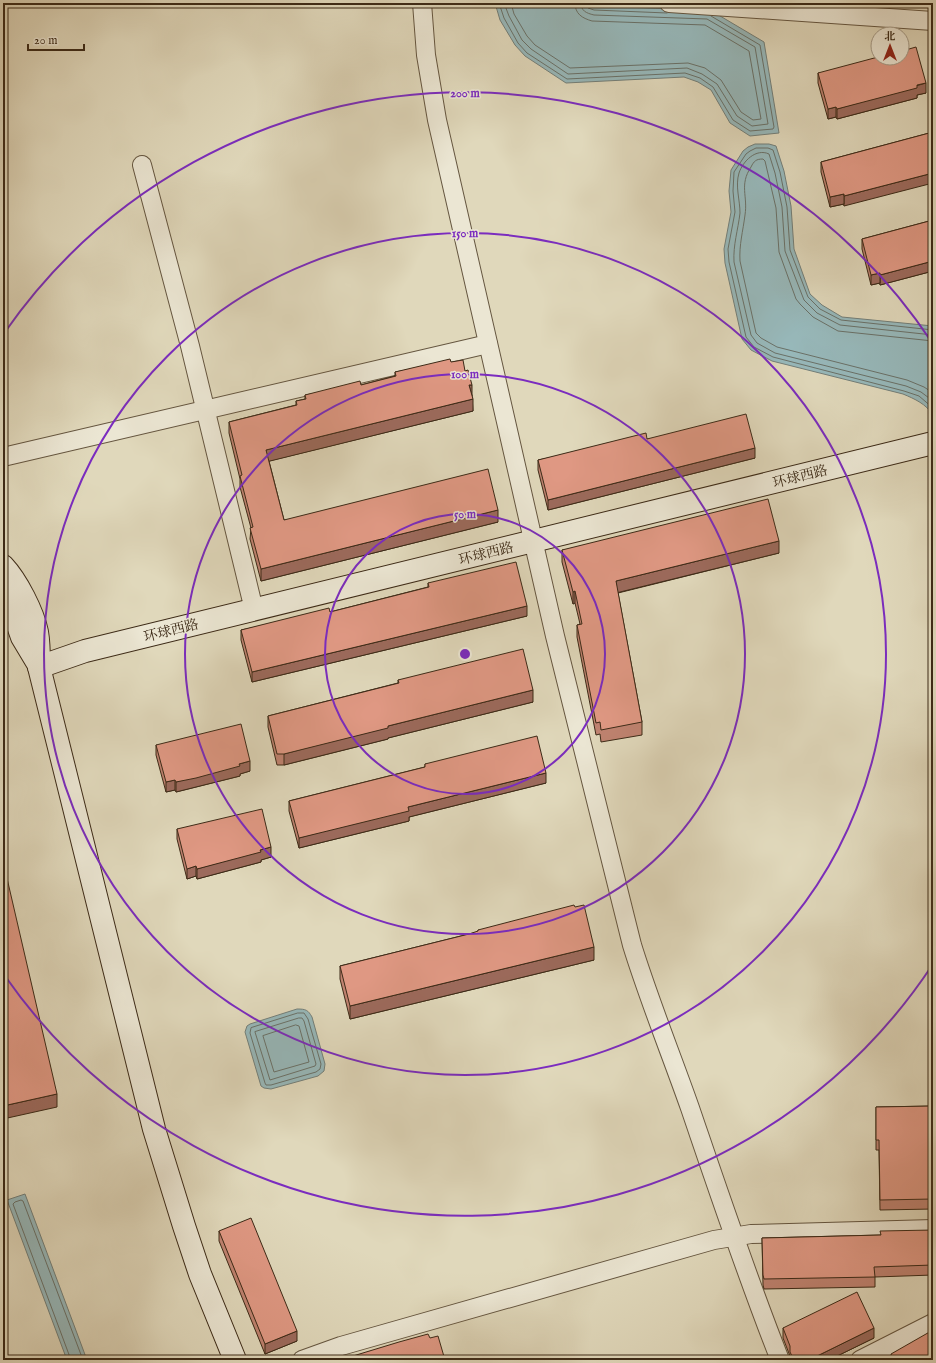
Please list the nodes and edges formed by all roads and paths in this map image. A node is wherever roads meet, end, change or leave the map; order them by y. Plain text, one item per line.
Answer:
1 (422, 3) edge
2 (669, 3) edge
3 (933, 21) edge
4 (142, 165) dead end
5 (488, 344) junction
6 (205, 410) junction
7 (929, 444) edge
8 (3, 457) edge
9 (534, 541) junction
10 (3, 566) edge
11 (3, 592) edge
12 (254, 610) junction
13 (39, 667) junction
14 (933, 1229) edge
15 (734, 1237) junction
16 (933, 1324) edge
17 (235, 1360) edge
18 (302, 1360) edge
19 (780, 1360) edge
20 (860, 1360) edge

1 - 5 street
2 - 3 street
4 - 6 street
5 - 6 street
5 - 9 street
6 - 8 street
6 - 12 street
7 - 9 street, 环球西路
9 - 12 street, 环球西路
9 - 15 street
10 - 13 street
11 - 13 street
12 - 13 street, 环球西路
13 - 17 street
14 - 15 street
15 - 18 street
15 - 19 street
16 - 20 street

